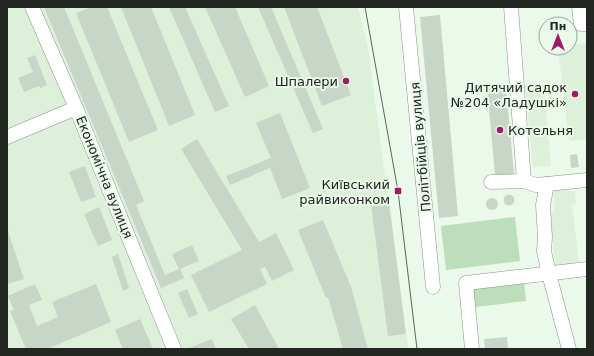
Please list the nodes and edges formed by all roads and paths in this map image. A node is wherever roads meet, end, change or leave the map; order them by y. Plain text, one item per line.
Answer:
1 (32, 7) edge
2 (406, 7) edge
3 (511, 7) edge
4 (579, 7) edge
5 (587, 24) edge
6 (76, 108) junction
7 (7, 137) edge
8 (587, 180) edge
9 (524, 181) junction
10 (491, 182) dead end
11 (546, 184) junction
12 (587, 269) edge
13 (549, 274) junction
14 (433, 287) dead end
15 (174, 349) edge
16 (472, 349) edge
17 (569, 349) edge

1 - 6 street, Економічна вулиця
2 - 14 street, Політбійців вулиця
3 - 9 street
4 - 5 street
6 - 7 street
6 - 15 street, Економічна вулиця
8 - 11 street
9 - 10 street
9 - 11 street
11 - 13 street
12 - 13 street
13 - 16 street
13 - 17 street

